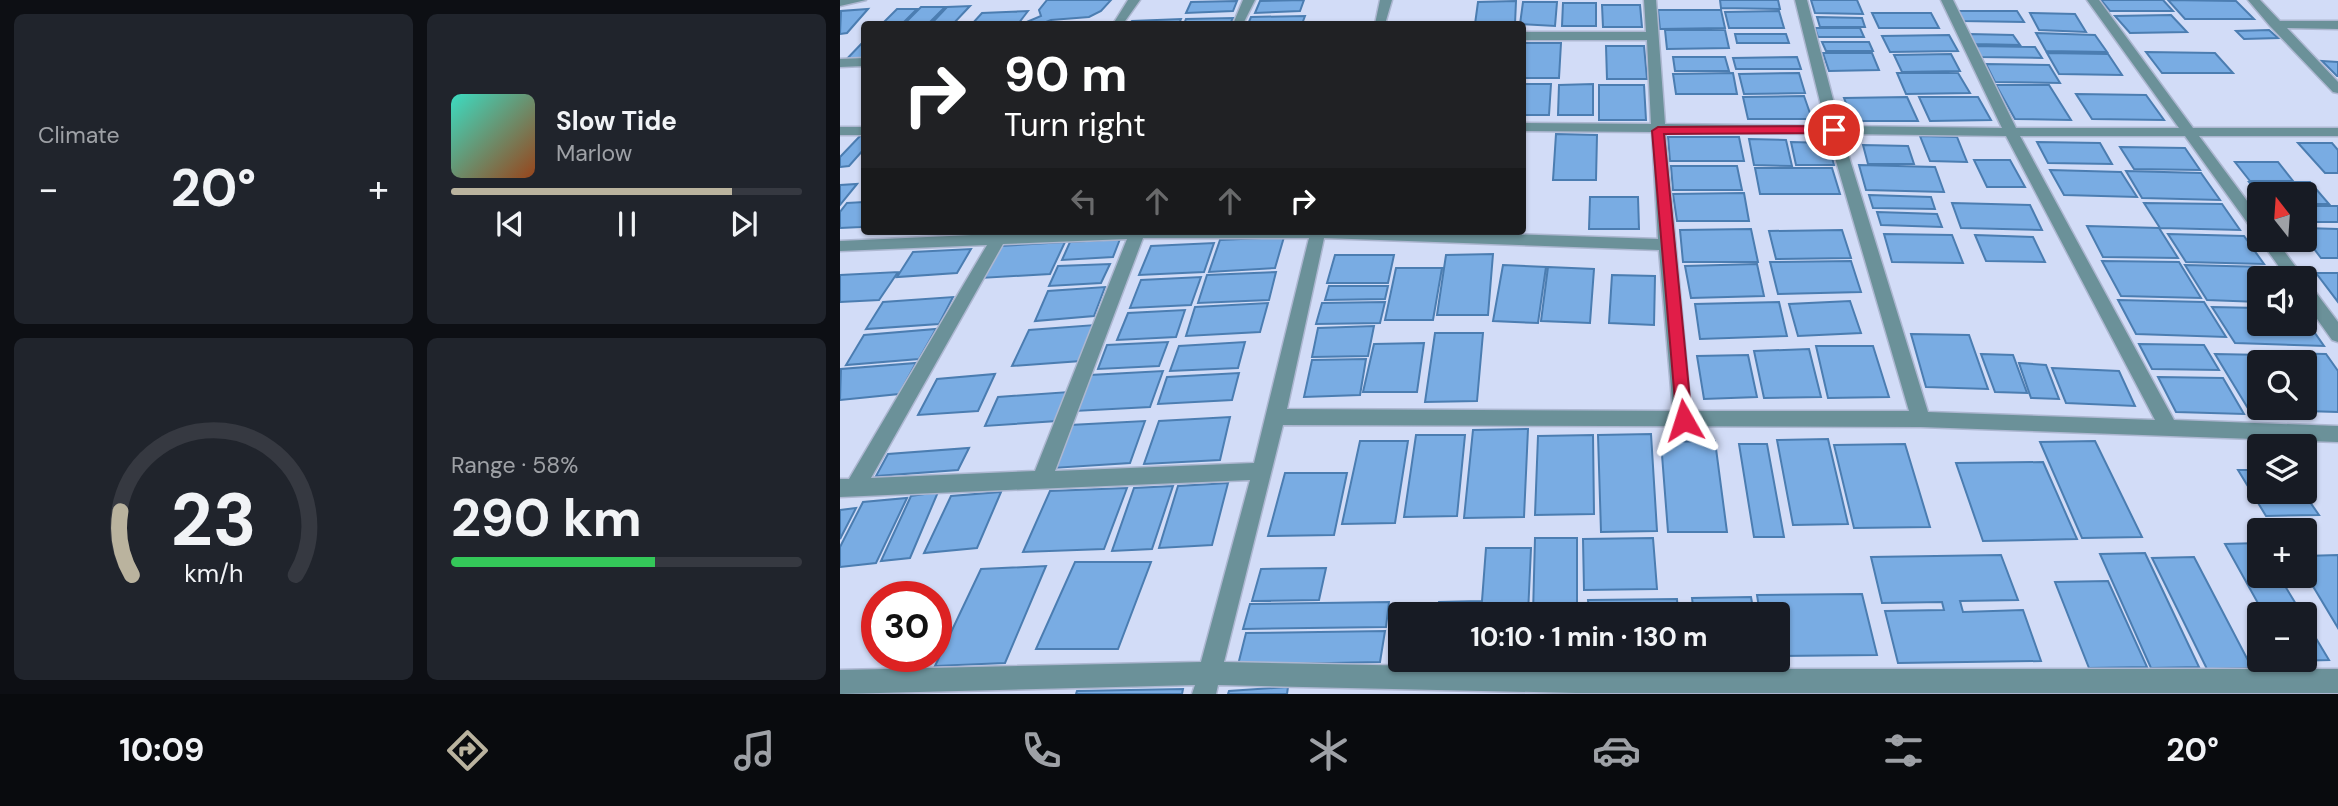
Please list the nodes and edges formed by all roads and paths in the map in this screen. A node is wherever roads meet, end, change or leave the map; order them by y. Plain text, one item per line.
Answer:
1 (860, 0) edge
2 (1134, 0) edge
3 (1249, 0) edge
4 (1386, 0) edge
5 (1650, 0) edge
6 (1801, 0) edge
7 (1947, 0) edge
8 (2093, 0) edge
9 (2254, 0) edge
10 (840, 3) edge
11 (1120, 21) edge
12 (1239, 21) edge
13 (1381, 21) edge
14 (2274, 24) junction
15 (2338, 25) edge
16 (1526, 36) edge
17 (1653, 36) junction
18 (861, 62) edge
19 (840, 63) edge
20 (2338, 89) edge
21 (1526, 127) edge
22 (1834, 130) junction
23 (840, 131) edge
24 (861, 131) edge
25 (1658, 131) junction
26 (2189, 131) junction
27 (2011, 132) junction
28 (2338, 132) edge
29 (2247, 211) edge
30 (989, 235) edge
31 (999, 235) edge
32 (1136, 235) edge
33 (1317, 235) edge
34 (1398, 235) edge
35 (1666, 245) junction
36 (842, 248) edge
37 (2317, 306) edge
38 (2338, 335) edge
39 (1276, 417) junction
40 (1922, 419) junction
41 (1684, 420) junction
42 (2170, 430) junction
43 (2338, 434) edge
44 (1261, 471) junction
45 (1042, 478) junction
46 (848, 487) edge
47 (2338, 681) edge
48 (840, 682) edge
49 (1207, 683) edge
50 (1878, 686) edge
51 (1738, 687) edge
52 (1576, 688) edge

1 - 10 street
2 - 11 street
3 - 12 street
4 - 13 street
5 - 17 street
6 - 22 street
7 - 27 street
8 - 26 street
9 - 14 street
14 - 15 street
14 - 20 street
16 - 17 street
17 - 25 street
18 - 19 street
21 - 25 street
22 - 25 street
22 - 27 street
22 - 40 street
23 - 24 street
25 - 35 street
26 - 27 street
26 - 28 street
26 - 29 street
27 - 42 street
30 - 36 street
31 - 46 street
32 - 45 street
33 - 39 street
34 - 35 street
35 - 41 street
37 - 38 street
39 - 41 street
39 - 44 street
40 - 41 street
40 - 42 street
42 - 43 street
44 - 45 street
44 - 49 street
45 - 46 street
47 - 50 street
48 - 49 street
49 - 52 street
50 - 51 street
51 - 52 street

